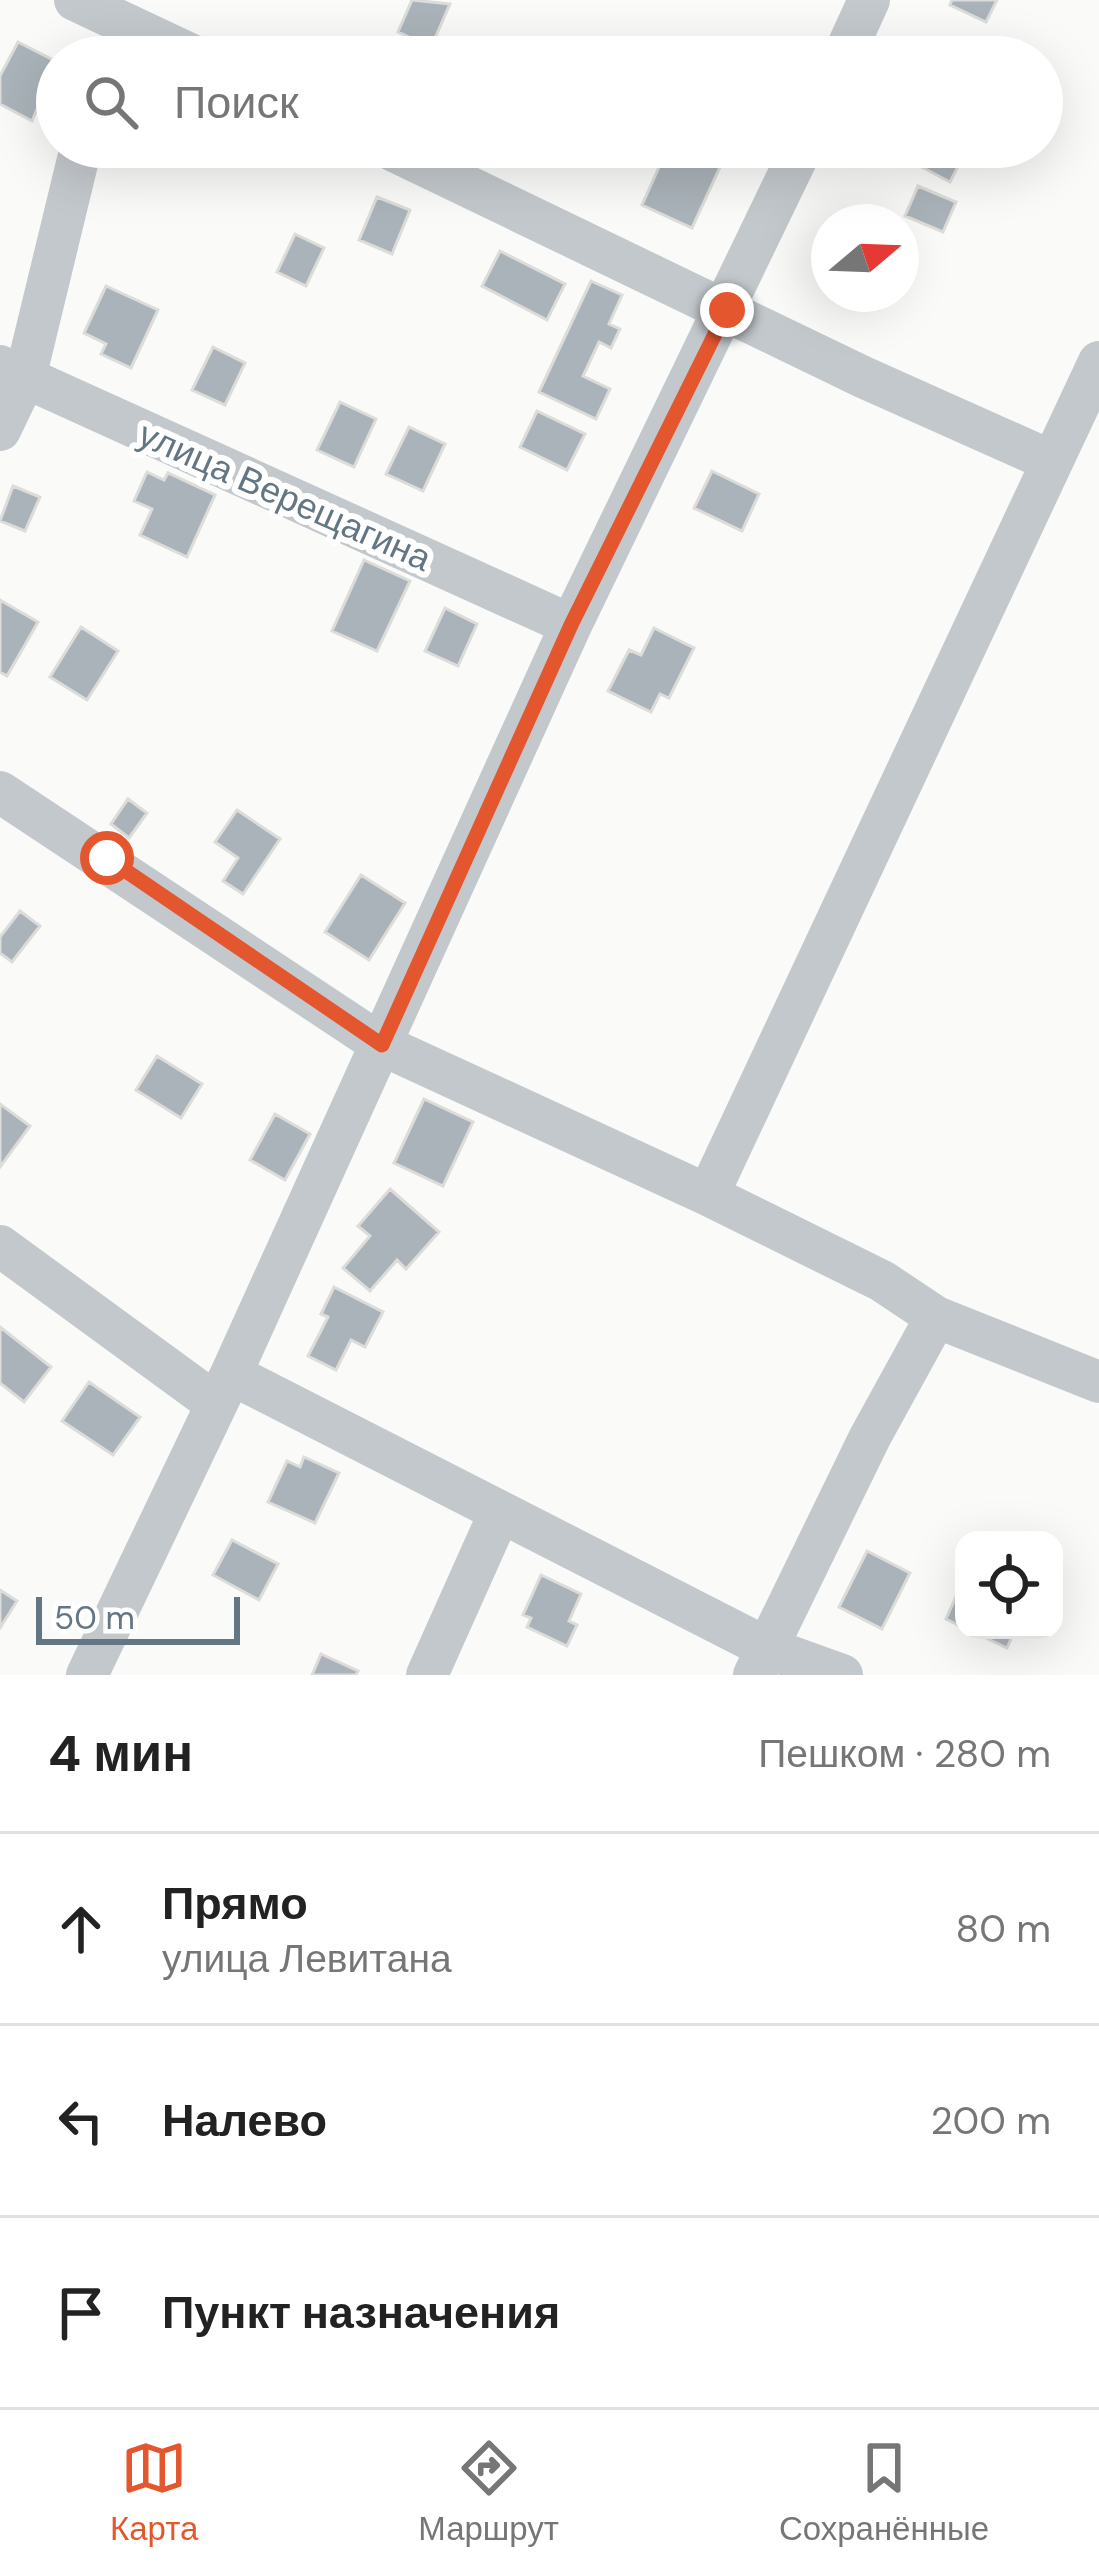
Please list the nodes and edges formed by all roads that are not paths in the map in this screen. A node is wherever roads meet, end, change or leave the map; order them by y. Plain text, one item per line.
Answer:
1 (869, 0) edge
2 (102, 19) edge
3 (144, 36) edge
4 (853, 36) edge
5 (75, 168) edge
6 (430, 168) edge
7 (792, 168) edge
8 (727, 310) junction
9 (1099, 362) edge
10 (12, 372) edge
11 (0, 430) edge
12 (1052, 461) junction
13 (571, 625) junction
14 (0, 792) edge
15 (382, 1045) junction
16 (708, 1196) junction
17 (0, 1246) edge
18 (936, 1317) junction
19 (1099, 1382) edge
20 (223, 1389) junction
21 (500, 1512) junction
22 (761, 1661) edge
23 (87, 1675) edge
24 (427, 1675) edge
25 (842, 1675) edge

1 - 4 street
2 - 3 street
5 - 10 street
6 - 8 street
7 - 8 street
8 - 12 street
8 - 13 street
9 - 12 street
10 - 11 street
10 - 13 street, улица Верещагина
12 - 16 street
13 - 15 street
14 - 15 street
15 - 16 street
15 - 20 street
16 - 18 street
17 - 20 street
18 - 19 street
18 - 22 street
20 - 21 street
20 - 23 street
21 - 22 street
21 - 24 street
22 - 25 street

